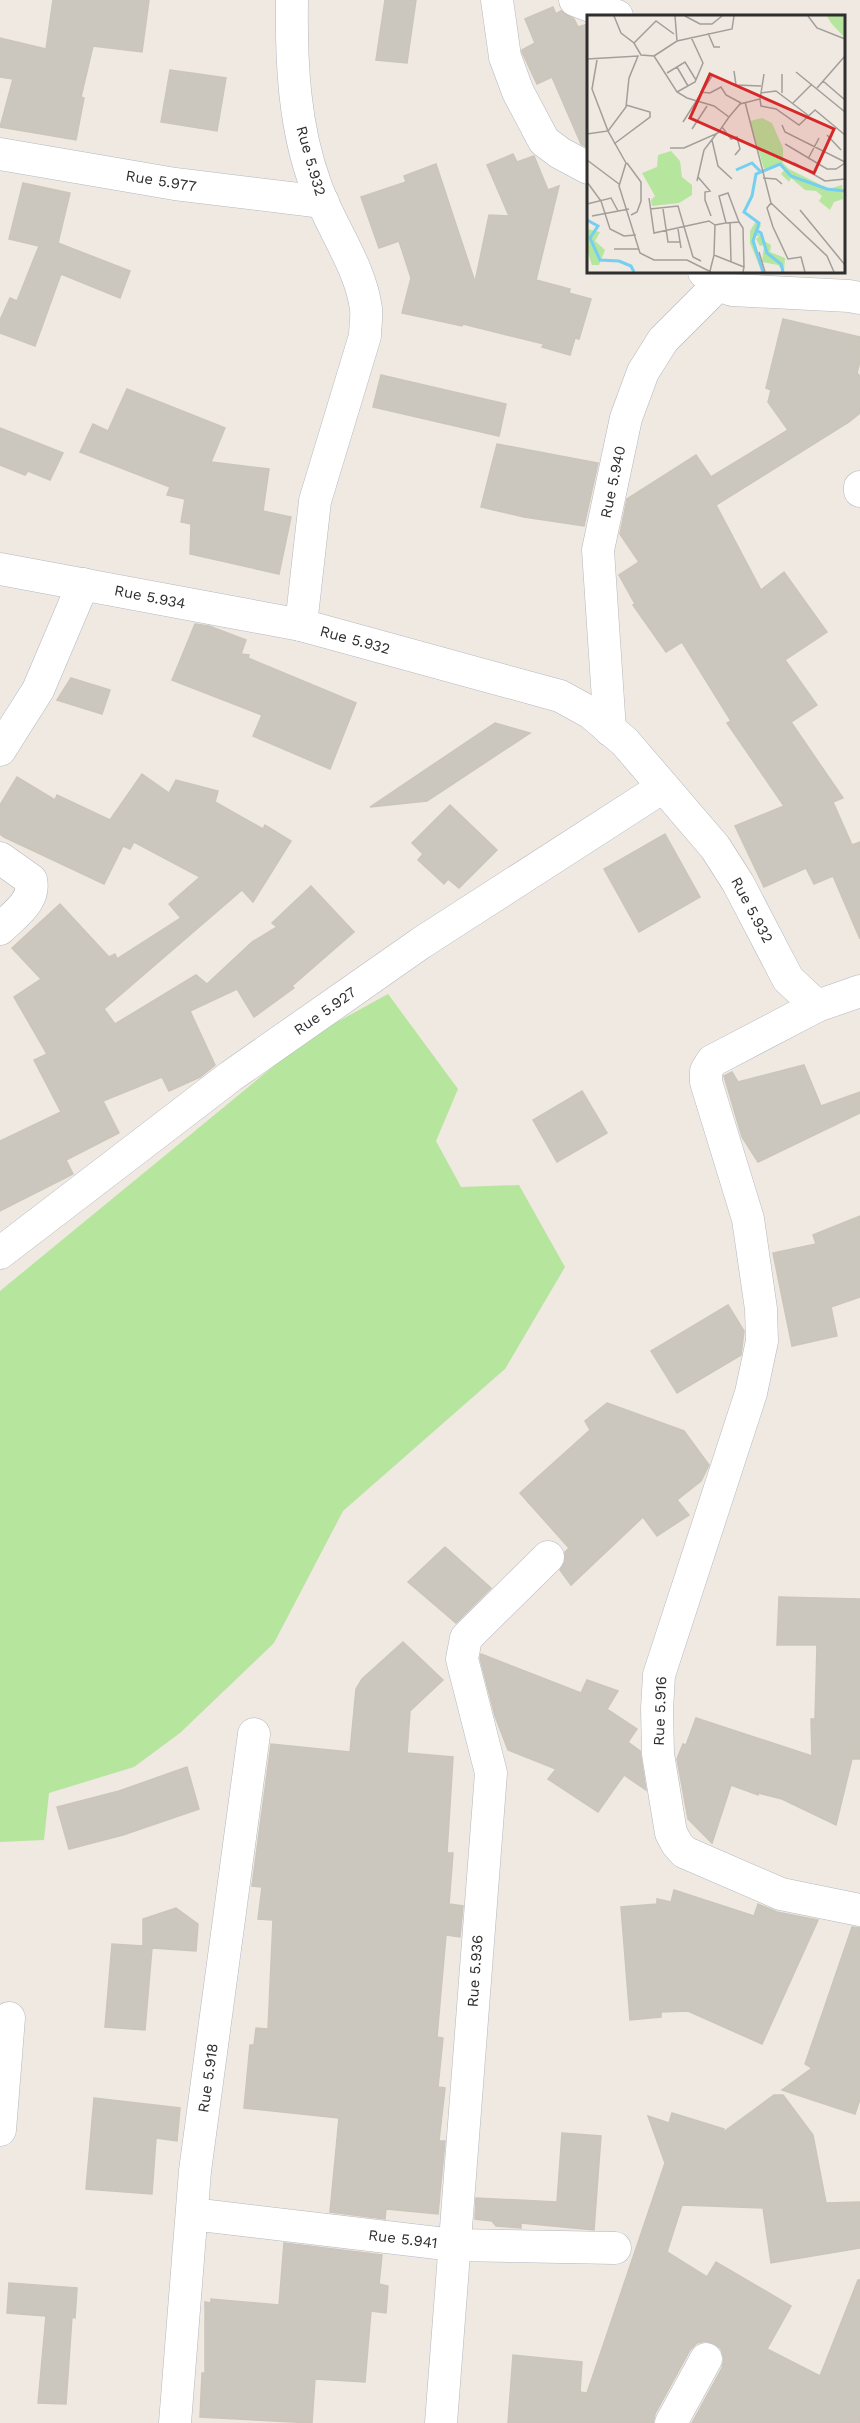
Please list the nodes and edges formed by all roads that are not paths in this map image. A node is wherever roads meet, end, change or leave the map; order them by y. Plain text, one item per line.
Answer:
1 (292, 0) edge
2 (497, 0) edge
3 (575, 0) edge
4 (614, 15) edge
5 (0, 154) edge
6 (587, 167) edge
7 (323, 202) junction
8 (711, 278) edge
9 (860, 298) edge
10 (860, 486) edge
11 (860, 491) edge
12 (0, 569) edge
13 (83, 584) junction
14 (300, 626) junction
15 (610, 730) junction
16 (0, 750) edge
17 (663, 787) junction
18 (0, 858) edge
19 (0, 929) edge
20 (860, 992) edge
21 (817, 1006) junction
22 (0, 1253) edge
23 (548, 1557) dead end
24 (254, 1734) dead end
25 (860, 1910) edge
26 (9, 2018) dead end
27 (0, 2130) edge
28 (192, 2214) junction
29 (454, 2245) junction
30 (615, 2248) dead end
31 (705, 2359) dead end
32 (175, 2423) edge
33 (441, 2423) edge
34 (672, 2423) edge

1 - 7 street, Rue 5.932
2 - 6 street
3 - 4 street
5 - 7 street, Rue 5.977
7 - 14 street, Rue 5.932
8 - 9 street
8 - 15 street, Rue 5.940
10 - 11 street
12 - 13 street, Rue 5.934
13 - 14 street, Rue 5.934
13 - 16 street
14 - 15 street, Rue 5.932
15 - 17 street, Rue 5.932
17 - 21 street, Rue 5.932
17 - 22 street, Rue 5.927
18 - 19 street
20 - 21 street
21 - 25 street, Rue 5.916
23 - 29 street, Rue 5.936
24 - 28 street, Rue 5.918
26 - 27 street
28 - 29 street, Rue 5.941
28 - 32 street, Rue 5.918
29 - 30 street, Rue 5.941
29 - 33 street, Rue 5.936
31 - 34 street

